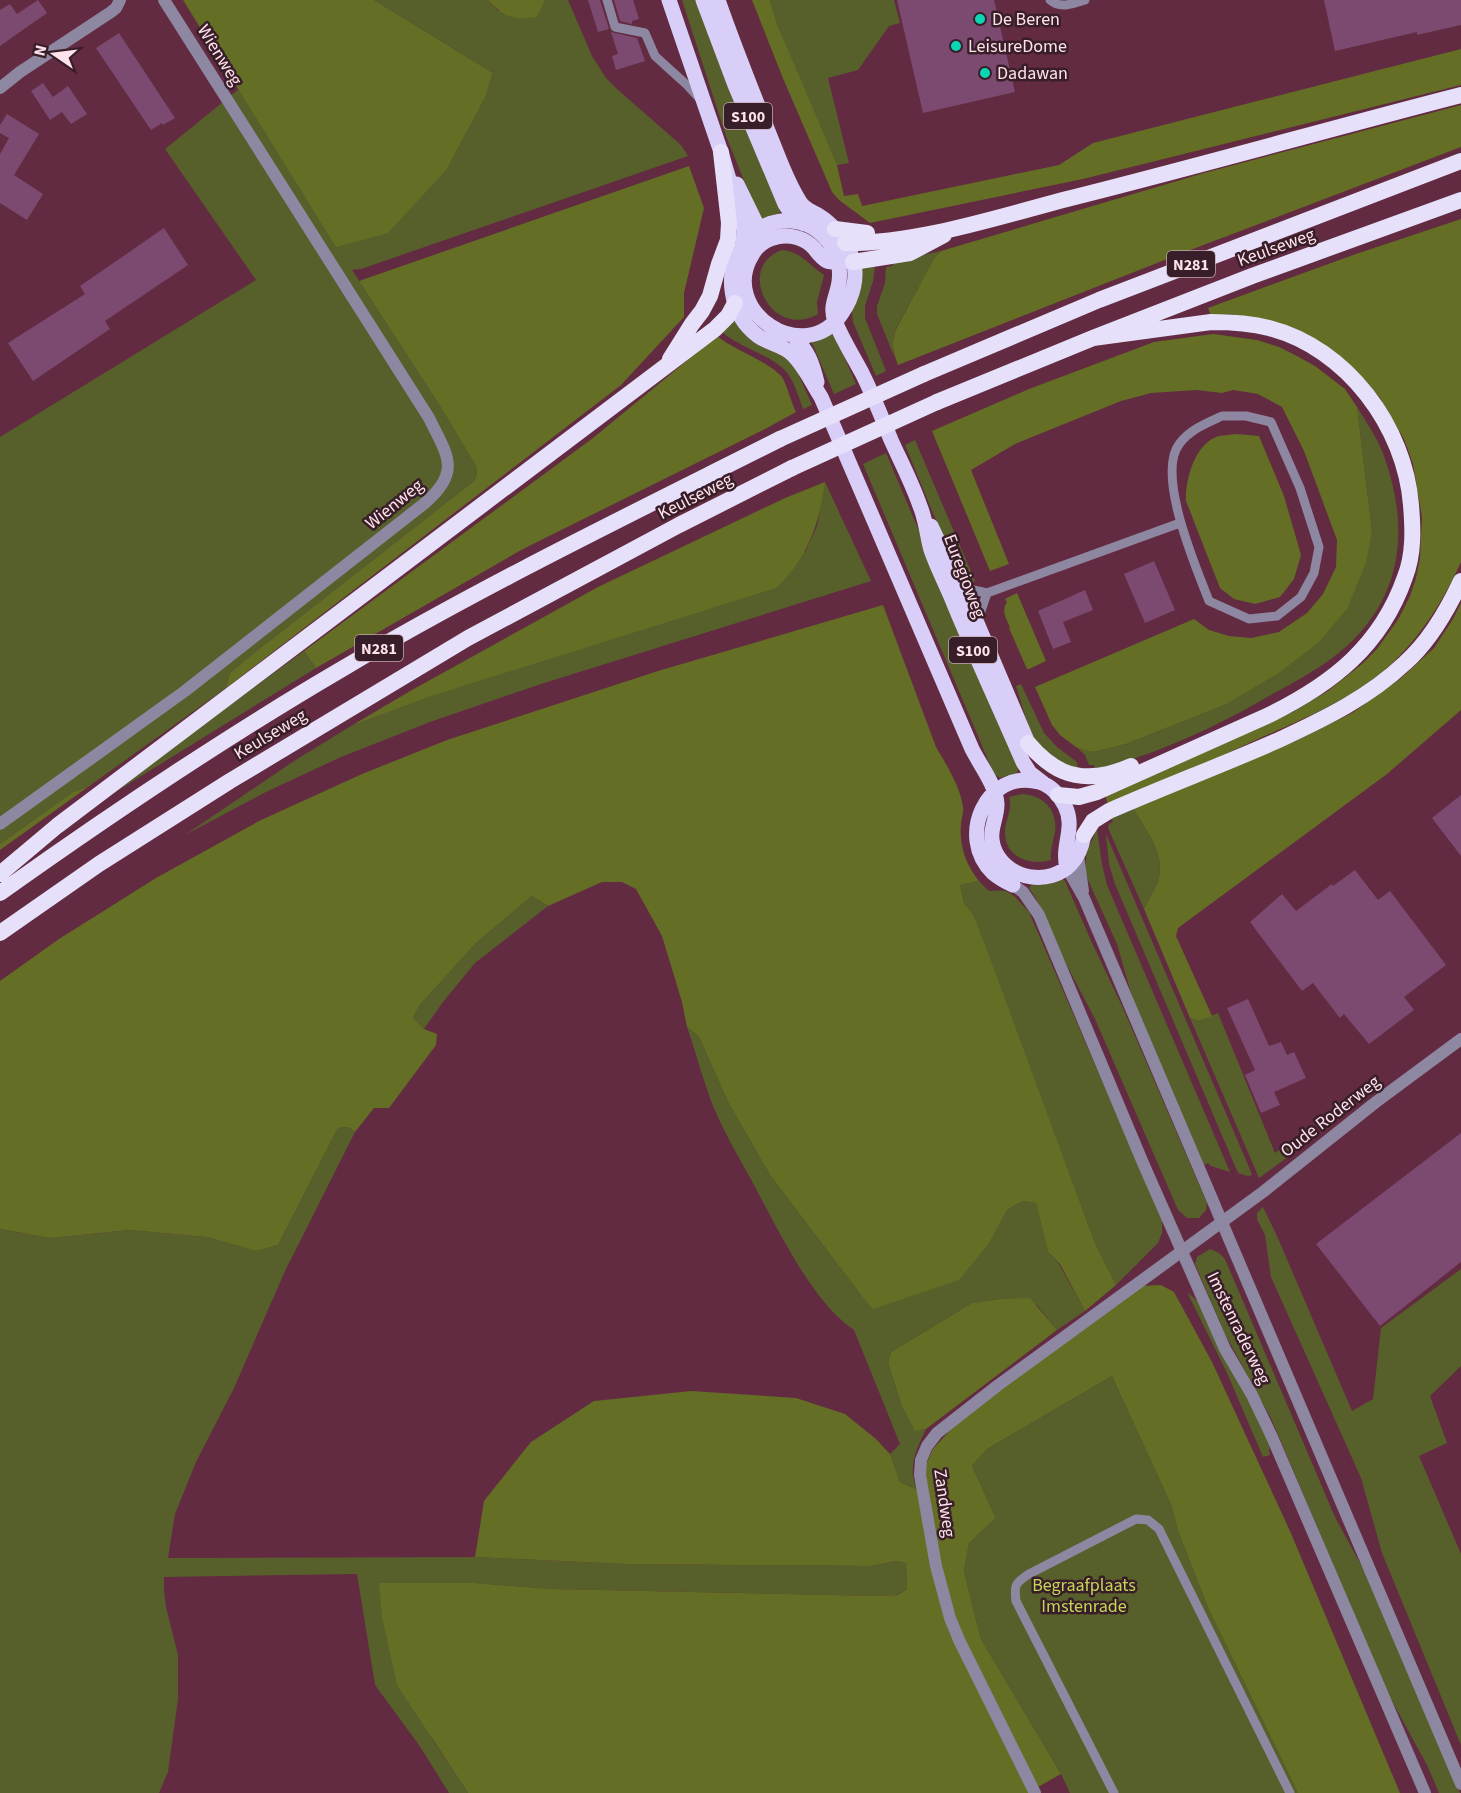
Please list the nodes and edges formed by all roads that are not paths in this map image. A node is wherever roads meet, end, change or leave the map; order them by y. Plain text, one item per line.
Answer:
1 (120, 0) edge
2 (164, 0) edge
3 (607, 0) edge
4 (669, 0) edge
5 (703, 0) edge
6 (718, 0) edge
7 (1050, 0) edge
8 (1085, 0) edge
9 (0, 88) edge
10 (1461, 95) edge
11 (704, 104) junction
12 (721, 152) junction
13 (1461, 161) edge
14 (1461, 200) edge
15 (804, 224) junction
16 (960, 227) junction
17 (759, 229) junction
18 (836, 238) junction
19 (760, 244) junction
20 (743, 245) junction
21 (846, 262) junction
22 (735, 303) junction
23 (846, 307) junction
24 (835, 322) junction
25 (793, 335) junction
26 (1093, 338) junction
27 (664, 367) junction
28 (863, 375) junction
29 (821, 397) junction
30 (921, 508) junction
31 (1180, 523) junction
32 (1461, 581) edge
33 (960, 587) junction
34 (987, 593) junction
35 (977, 623) junction
36 (1028, 743) joint
37 (972, 749) junction
38 (1153, 767) junction
39 (1043, 783) junction
40 (994, 792) junction
41 (1058, 795) junction
42 (984, 806) junction
43 (0, 824) edge
44 (1084, 835) joint
45 (1078, 855) junction
46 (1066, 868) junction
47 (0, 874) edge
48 (1013, 885) joint
49 (0, 893) edge
50 (1084, 898) junction
51 (0, 933) edge
52 (1461, 1039) edge
53 (1221, 1221) junction
54 (1181, 1251) junction
55 (1461, 1784) edge
56 (1035, 1793) edge
57 (1114, 1793) edge
58 (1290, 1793) edge
59 (1425, 1793) edge

1 - 9 street
2 - 43 street, Wienweg
3 - 11 lane
4 - 11 main road, S100
5 - 15 main road, S100
6 - 18 main road, S100
7 - 8 lane
10 - 16 highway
11 - 12 main road, S100
12 - 17 main road, S100
12 - 20 main road, S100
12 - 27 highway
13 - 49 highway, Keulseweg / N281, bridge
14 - 26 highway, Keulseweg / N281
15 - 17 main road, S100
15 - 18 main road, S100
16 - 18 highway
16 - 21 highway
17 - 19 main road, S100
17 - 20 main road, S100
18 - 21 main road, S100
19 - 21 main road
19 - 25 main road
20 - 22 main road, S100
21 - 23 main road, S100
21 - 24 main road, S100
22 - 27 highway
22 - 29 main road, S100
23 - 24 main road, S100
23 - 28 main road, Euregioweg / S100
24 - 25 main road, S100
24 - 28 main road, Euregioweg / S100
25 - 29 main road, S100
26 - 38 highway, N281
26 - 51 highway, Keulseweg / N281, bridge
27 - 47 highway
28 - 30 main road, Euregioweg / S100
29 - 37 main road, S100
30 - 33 main road, S100
30 - 39 main road, Euregioweg / S100
31 - 31 lane
31 - 34 lane
32 - 44 highway
33 - 34 lane
33 - 35 main road, S100
34 - 35 lane
35 - 36 main road, S100
36 - 38 highway, N281
37 - 40 main road, S100
37 - 42 main road, S100
38 - 41 highway, N281
39 - 40 main road
39 - 41 main road, S100
40 - 42 main road, S100
40 - 46 main road, S100
41 - 46 main road, S100
42 - 48 main road, S100
44 - 45 main road, S100
45 - 46 main road, S100
45 - 50 street, Imstenraderweg / S100
46 - 50 street, Imstenraderweg / S100
48 - 54 street, Imstenraderweg / S100
50 - 53 street, Imstenraderweg / S100
52 - 53 street, Oude Roderweg
53 - 54 street, Oude Roderweg
53 - 55 street, Imstenraderweg / S100
54 - 56 street, Zandweg
54 - 59 street, Imstenraderweg / S100
57 - 58 lane

